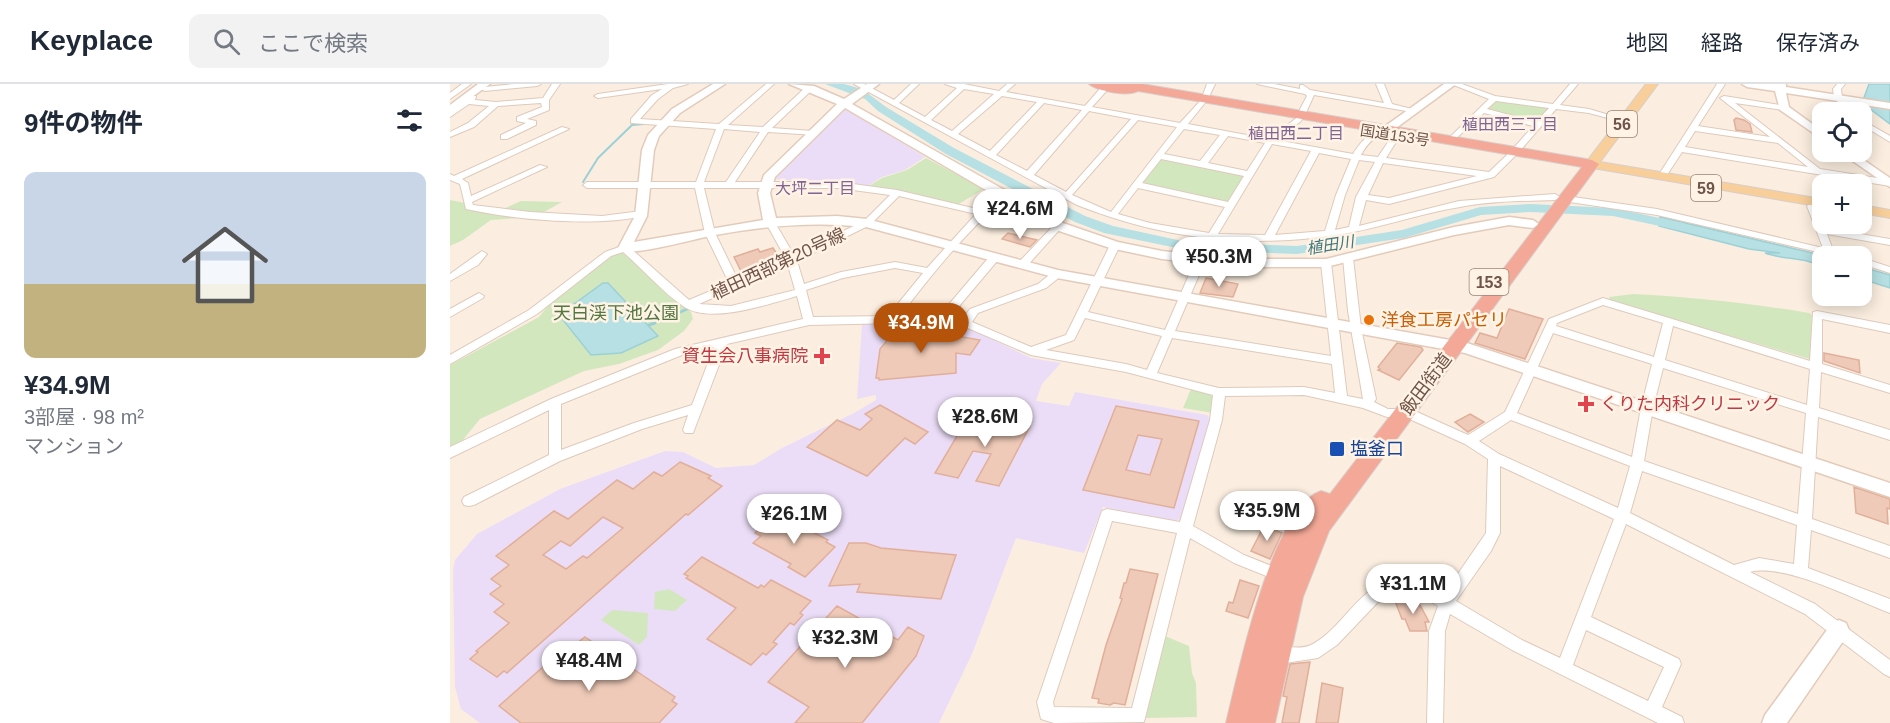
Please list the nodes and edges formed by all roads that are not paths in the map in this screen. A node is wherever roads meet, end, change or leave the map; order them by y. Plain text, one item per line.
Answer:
1 (467, 84) edge
2 (474, 84) edge
3 (537, 84) edge
4 (555, 84) edge
5 (684, 84) edge
6 (720, 84) edge
7 (770, 84) edge
8 (794, 84) edge
9 (915, 84) edge
10 (949, 84) edge
11 (1011, 84) edge
12 (1211, 84) edge
13 (1261, 84) edge
14 (1380, 84) edge
15 (1450, 84) edge
16 (1455, 84) edge
17 (1574, 84) edge
18 (1641, 84) edge
19 (1652, 84) edge
20 (1721, 84) edge
21 (1747, 84) edge
22 (1841, 84) edge
23 (1107, 85) edge
24 (487, 86) edge
25 (867, 86) edge
26 (963, 86) junction
27 (1304, 86) edge
28 (1780, 87) edge
29 (669, 88) junction
30 (810, 88) junction
31 (1001, 93) junction
32 (598, 96) dead end
33 (450, 97) edge
34 (1713, 97) junction
35 (1841, 97) junction
36 (1494, 98) junction
37 (1724, 99) junction
38 (545, 100) junction
39 (1043, 100) junction
40 (1202, 100) junction
41 (468, 102) junction
42 (1844, 102) edge
43 (846, 103) junction
44 (895, 103) junction
45 (450, 104) edge
46 (496, 104) junction
47 (1389, 106) junction
48 (1553, 106) junction
49 (1890, 106) edge
50 (1088, 108) junction
51 (1784, 108) junction
52 (1412, 110) junction
53 (1482, 110) junction
54 (450, 112) edge
55 (1137, 117) junction
56 (1299, 117) junction
57 (1615, 118) junction
58 (926, 120) junction
59 (664, 124) junction
60 (1538, 125) junction
61 (1183, 126) junction
62 (721, 127) junction
63 (1693, 128) junction
64 (1872, 128) edge
65 (565, 129) dead end
66 (766, 129) junction
67 (1812, 129) edge
68 (1387, 132) junction
69 (813, 133) junction
70 (1226, 133) junction
71 (953, 134) junction
72 (450, 135) edge
73 (504, 138) dead end
74 (1452, 140) junction
75 (1890, 140) edge
76 (1270, 141) junction
77 (1780, 142) junction
78 (1681, 149) junction
79 (1316, 150) junction
80 (1514, 153) junction
81 (991, 155) junction
82 (1160, 156) junction
83 (1356, 157) junction
84 (1378, 160) junction
85 (1860, 162) edge
86 (1202, 165) junction
87 (1586, 165) junction
88 (543, 167) dead end
89 (1818, 171) junction
90 (1250, 174) junction
91 (1029, 175) junction
92 (1491, 175) junction
93 (1662, 176) junction
94 (453, 178) edge
95 (1890, 183) edge
96 (644, 184) junction
97 (729, 184) junction
98 (587, 185) dead end
99 (699, 185) junction
100 (765, 185) junction
101 (1137, 185) junction
102 (897, 193) junction
103 (1002, 196) junction
104 (1067, 196) junction
105 (1361, 197) junction
106 (467, 201) junction
107 (1812, 204) edge
108 (1812, 204) edge
109 (1230, 205) junction
110 (1550, 209) junction
111 (1872, 211) edge
112 (981, 213) junction
113 (641, 214) junction
114 (1890, 214) edge
115 (1112, 216) junction
116 (1872, 216) edge
117 (1890, 219) edge
118 (771, 223) junction
119 (867, 223) junction
120 (1058, 226) junction
121 (1353, 229) junction
122 (710, 233) junction
123 (1329, 233) junction
124 (1213, 234) junction
125 (1844, 234) edge
126 (1269, 237) junction
127 (1890, 242) edge
128 (951, 245) junction
129 (1115, 245) junction
130 (625, 248) junction
131 (1812, 248) edge
132 (482, 254) dead end
133 (994, 258) junction
134 (1348, 258) junction
135 (792, 260) junction
136 (1200, 261) junction
137 (1326, 263) junction
138 (1872, 264) edge
139 (1022, 265) junction
140 (1890, 270) edge
141 (929, 271) junction
142 (1057, 274) junction
143 (450, 278) edge
144 (1097, 282) junction
145 (735, 284) junction
146 (802, 289) junction
147 (479, 296) dead end
148 (1184, 297) junction
149 (688, 305) junction
150 (450, 314) edge
151 (1082, 314) junction
152 (942, 319) junction
153 (891, 320) junction
154 (809, 321) junction
155 (1669, 322) junction
156 (964, 323) junction
157 (1331, 323) junction
158 (1354, 326) junction
159 (1549, 328) junction
160 (1890, 329) edge
161 (1168, 334) junction
162 (722, 341) junction
163 (1448, 344) junction
164 (1031, 351) junction
165 (450, 360) edge
166 (1336, 361) junction
167 (1659, 362) junction
168 (1816, 366) junction
169 (1530, 369) junction
170 (1151, 374) junction
171 (1890, 389) edge
172 (1219, 392) junction
173 (1341, 398) junction
174 (555, 402) junction
175 (697, 408) junction
176 (1647, 408) junction
177 (1386, 410) junction
178 (1812, 411) junction
179 (1510, 415) junction
180 (689, 430) dead end
181 (1890, 435) edge
182 (1469, 441) junction
183 (450, 453) edge
184 (1494, 457) junction
185 (555, 458) junction
186 (1808, 463) junction
187 (1637, 464) junction
188 (1890, 490) edge
189 (469, 501) dead end
190 (1622, 516) junction
191 (1805, 522) junction
192 (1185, 529) junction
193 (1890, 552) edge
194 (1733, 571) junction
195 (1801, 571) junction
196 (1279, 575) junction
197 (1447, 603) junction
198 (1890, 606) edge
199 (1582, 620) junction
200 (1839, 630) junction
201 (1275, 654) junction
202 (1564, 668) junction
203 (1890, 669) edge
204 (1652, 711) junction
205 (1241, 723) edge
206 (1260, 723) edge
207 (1435, 723) edge
208 (1676, 723) edge
209 (1773, 723) edge

1 - 33 street
2 - 45 street
3 - 24 street
4 - 38 street
5 - 29 street
6 - 59 street
7 - 62 street
8 - 30 street
9 - 44 street
10 - 26 street
11 - 31 street
12 - 40 street
13 - 27 street
14 - 47 street
15 - 52 street
16 - 36 street
17 - 48 street
18 - 57 main road, 56
19 - 87 main road, 56
20 - 34 street
21 - 28 street
22 - 35 street
23 - 40 highway, 国道153号
23 - 50 street
24 - 41 street
24 - 54 street
25 - 43 street
25 - 44 street
26 - 31 street
26 - 58 street
27 - 47 street
27 - 56 street
28 - 35 street
28 - 51 street
29 - 32 street
29 - 59 street
30 - 43 street
30 - 66 street
31 - 39 street
31 - 71 street
34 - 37 street
34 - 63 street
35 - 42 street
35 - 49 street
36 - 48 street
36 - 53 street
37 - 51 street
37 - 77 street
38 - 46 street
38 - 73 street
39 - 50 street
39 - 81 street
40 - 56 highway, 国道153号
40 - 61 street
41 - 46 street
41 - 54 street
43 - 69 street
43 - 103 street
44 - 58 street
46 - 72 street
47 - 52 street
48 - 57 street
48 - 60 street
50 - 55 street
50 - 91 street
51 - 67 street
52 - 68 street
53 - 60 street
53 - 74 street
55 - 61 street
55 - 104 street
56 - 68 highway, 国道153号
56 - 76 street
57 - 87 main road, 56
58 - 71 street
59 - 62 street
59 - 96 street
60 - 80 street
61 - 70 street
61 - 82 street
62 - 66 street
62 - 99 street
63 - 77 street
63 - 78 street
64 - 75 street
65 - 94 street
66 - 69 street
66 - 97 street
68 - 74 highway, 国道153号
68 - 80 highway, 国道153号
68 - 83 street
68 - 84 street
69 - 100 street
70 - 76 street
70 - 86 street
71 - 81 street
74 - 80 highway, 国道153号
76 - 79 street
76 - 90 street
77 - 89 street
78 - 89 street
78 - 93 street
79 - 83 street
79 - 126 street
80 - 87 highway, 国道153号
80 - 92 street
81 - 91 street
82 - 86 street
82 - 101 street
83 - 84 street
83 - 123 street
84 - 92 street
84 - 105 street
85 - 95 street
86 - 90 street
87 - 93 main road, 59
87 - 107 main road, 59
87 - 110 highway, 153
88 - 106 street
89 - 95 street
90 - 109 street
91 - 104 street
92 - 105 street
93 - 108 main road, 59
94 - 106 street
96 - 98 street
96 - 99 street
96 - 113 street
97 - 99 street
97 - 100 street
99 - 122 street
100 - 102 street
100 - 118 street
101 - 109 street
101 - 115 street
102 - 112 street
102 - 119 street, 植田西部第20号線
103 - 112 street
103 - 120 street
104 - 115 street
105 - 121 street
106 - 113 street
109 - 124 street
110 - 121 street
110 - 131 street
110 - 134 street
110 - 163 highway, 飯田街道 / 153
111 - 114 main road
112 - 128 street
113 - 130 street
115 - 124 street
116 - 117 main road
118 - 119 street
118 - 122 street
118 - 135 street
119 - 128 street
119 - 135 street, 植田西部第20号線
120 - 129 street
120 - 139 street
121 - 123 street
122 - 130 street
122 - 145 street
123 - 126 street
124 - 126 street
125 - 127 street
128 - 133 street
128 - 141 street
129 - 136 street
129 - 144 street
130 - 149 street
130 - 165 street
132 - 143 street
133 - 139 street
133 - 152 street
134 - 137 street
134 - 158 street
135 - 145 street, 植田西部第20号線
135 - 146 street
136 - 137 street
136 - 148 street
137 - 157 street
138 - 140 street
139 - 142 street
141 - 146 street
141 - 153 street
142 - 144 street
142 - 156 street
144 - 148 street
144 - 151 street
145 - 149 street, 植田西部第20号線
146 - 149 street
146 - 154 street
147 - 150 street
148 - 157 street
148 - 161 street
151 - 161 street
151 - 164 street
152 - 153 street
152 - 156 street
153 - 154 street
154 - 162 street
155 - 159 street
155 - 167 street
155 - 168 street
156 - 164 street
157 - 158 street
157 - 166 street
158 - 163 street
158 - 177 street
159 - 167 street
159 - 169 street
160 - 168 street
161 - 166 street
161 - 170 street
162 - 174 street
162 - 175 street
163 - 169 street
163 - 177 highway, 飯田街道 / 153
164 - 170 street
166 - 173 street
167 - 176 street
167 - 178 street
168 - 171 street
168 - 178 street
169 - 176 street
169 - 179 street
170 - 172 street
172 - 173 street
172 - 192 street
173 - 177 street
174 - 183 street
174 - 185 street
175 - 180 street
175 - 185 street
176 - 186 street
176 - 187 street
177 - 182 street
177 - 196 highway, 飯田街道 / 153
177 - 201 highway, 飯田街道 / 153
178 - 181 street
178 - 186 street
179 - 182 street
179 - 187 street
182 - 184 street
184 - 190 street
184 - 197 street
185 - 189 street
186 - 188 street
186 - 191 street
187 - 190 street
187 - 191 street
190 - 194 street
190 - 199 street
191 - 193 street
191 - 195 street
192 - 192 street
192 - 196 street
194 - 195 street
194 - 200 street
195 - 198 street
196 - 205 highway, 飯田街道 / 153
197 - 201 street
197 - 202 street
197 - 207 street
199 - 202 street
199 - 204 street
200 - 203 street
200 - 209 street
201 - 206 highway, 飯田街道 / 153
202 - 204 street
204 - 208 street

